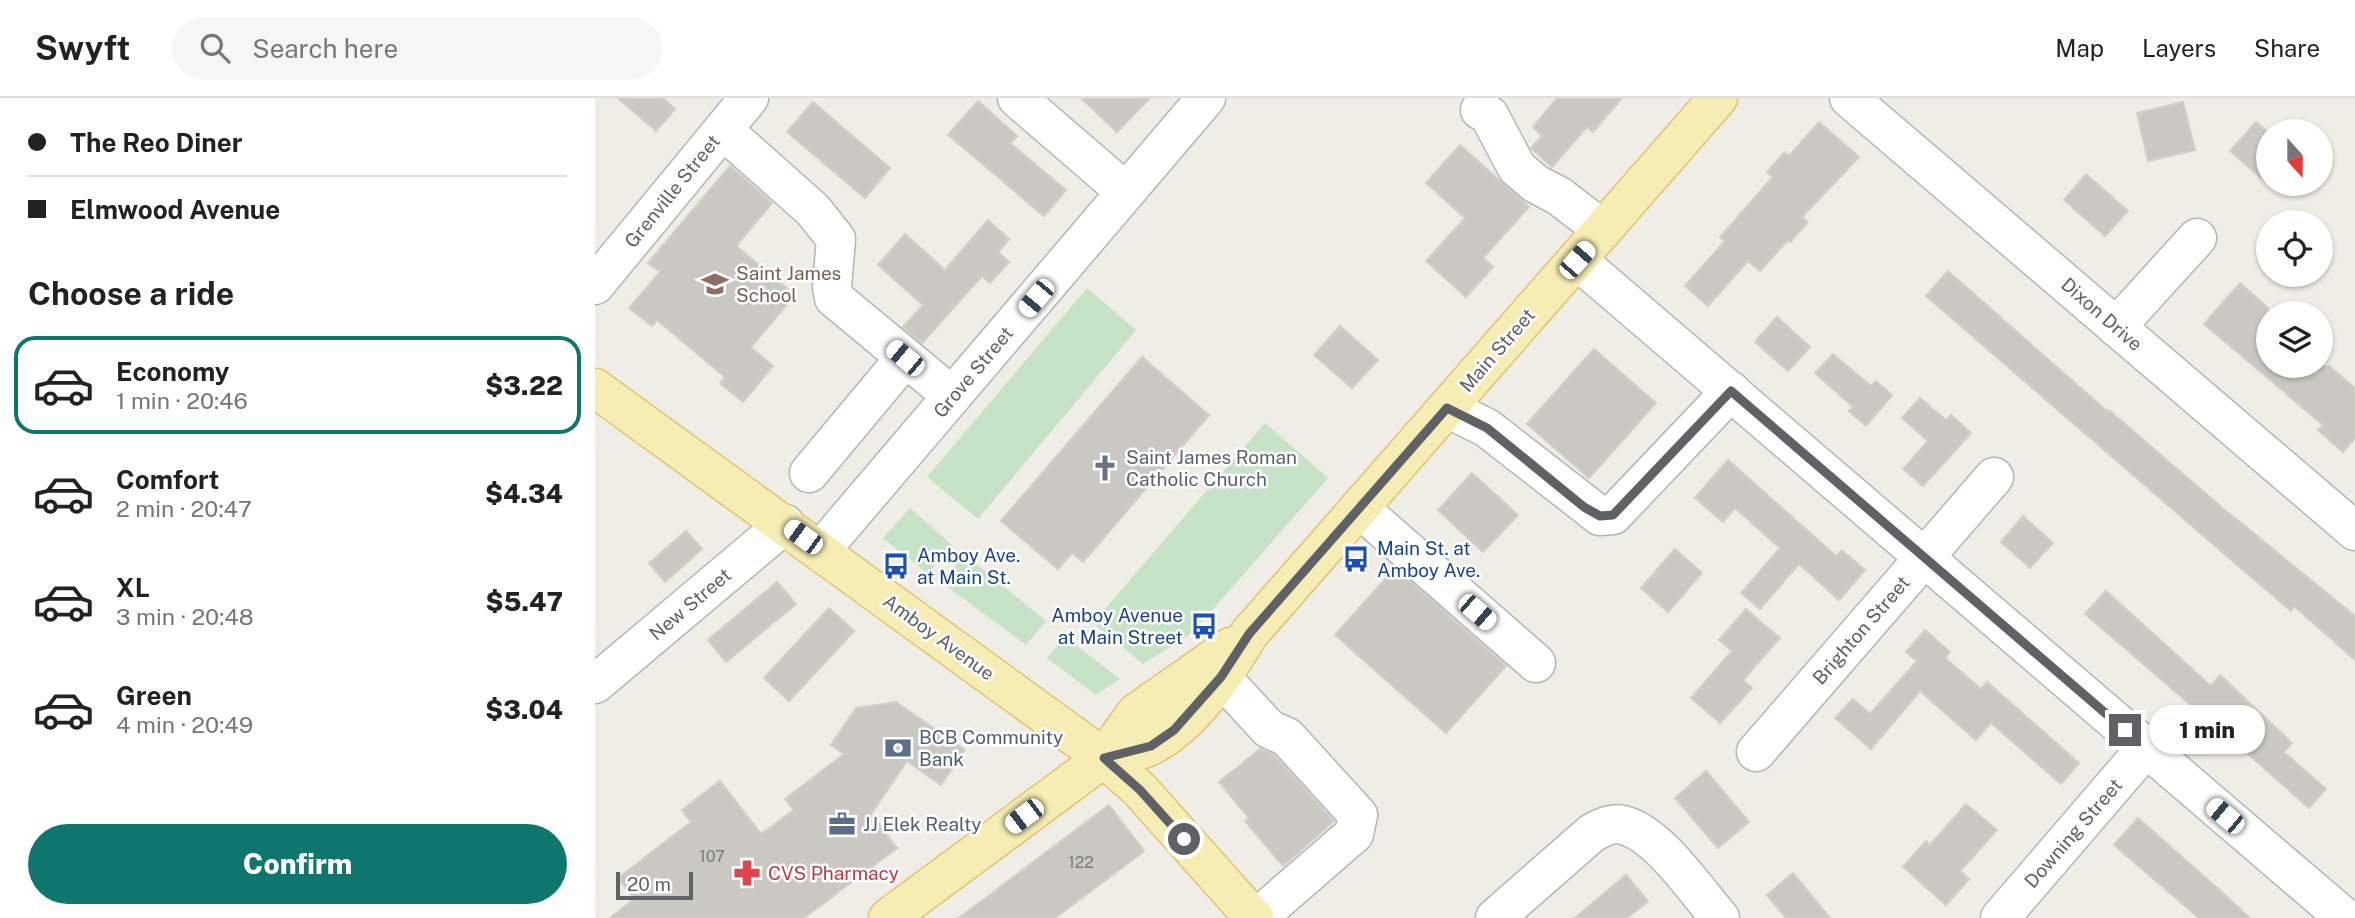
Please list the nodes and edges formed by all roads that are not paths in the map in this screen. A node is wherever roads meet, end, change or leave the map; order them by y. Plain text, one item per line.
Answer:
1 (749, 98) edge
2 (1017, 98) edge
3 (1206, 98) edge
4 (1849, 98) edge
5 (1704, 103) edge
6 (1480, 110) dead end
7 (723, 130) junction
8 (1126, 192) junction
9 (1603, 230) junction
10 (2197, 238) dead end
11 (1577, 260) junction
12 (595, 285) edge
13 (2116, 327) junction
14 (905, 358) junction
15 (595, 388) edge
16 (1731, 391) junction
17 (953, 396) junction
18 (1447, 408) junction
19 (809, 473) dead end
20 (1994, 477) dead end
21 (1359, 508) junction
22 (785, 524) junction
23 (2355, 530) edge
24 (821, 550) junction
25 (1924, 558) junction
26 (1249, 634) junction
27 (1536, 663) dead end
28 (1221, 677) junction
29 (595, 684) edge
30 (2145, 748) junction
31 (1756, 752) dead end
32 (1104, 758) junction
33 (888, 918) edge
34 (1256, 918) edge
35 (1495, 918) edge
36 (1720, 918) edge
37 (2000, 918) edge
38 (2345, 918) edge

1 - 7 street, Grenville Street
2 - 8 street
3 - 8 street, Grove Street
4 - 13 street, Dixon Drive
5 - 9 main road, Main Street
6 - 9 street
7 - 12 street, Grenville Street
7 - 14 street
8 - 17 street, Grove Street
9 - 11 main road, Main Street
10 - 13 street
11 - 16 street
11 - 18 main road, Main Street
13 - 23 street, Dixon Drive
14 - 17 street
14 - 19 street
15 - 22 main road, Amboy Avenue
16 - 18 street
16 - 25 street
17 - 24 street, Grove Street
18 - 21 main road, Main Street
20 - 25 street, Brighton Street
21 - 26 main road, Main Street
21 - 27 street
22 - 24 main road, Amboy Avenue
22 - 29 street, New Street
24 - 32 main road, Amboy Avenue
25 - 30 street
25 - 31 street, Brighton Street
26 - 28 main road, Main Street
26 - 32 main road, Main Street
28 - 32 main road, Main Street
28 - 34 street
30 - 37 street, Downing Street
30 - 38 street
32 - 33 main road, Main Street
32 - 34 main road, Amboy Avenue
35 - 36 street

